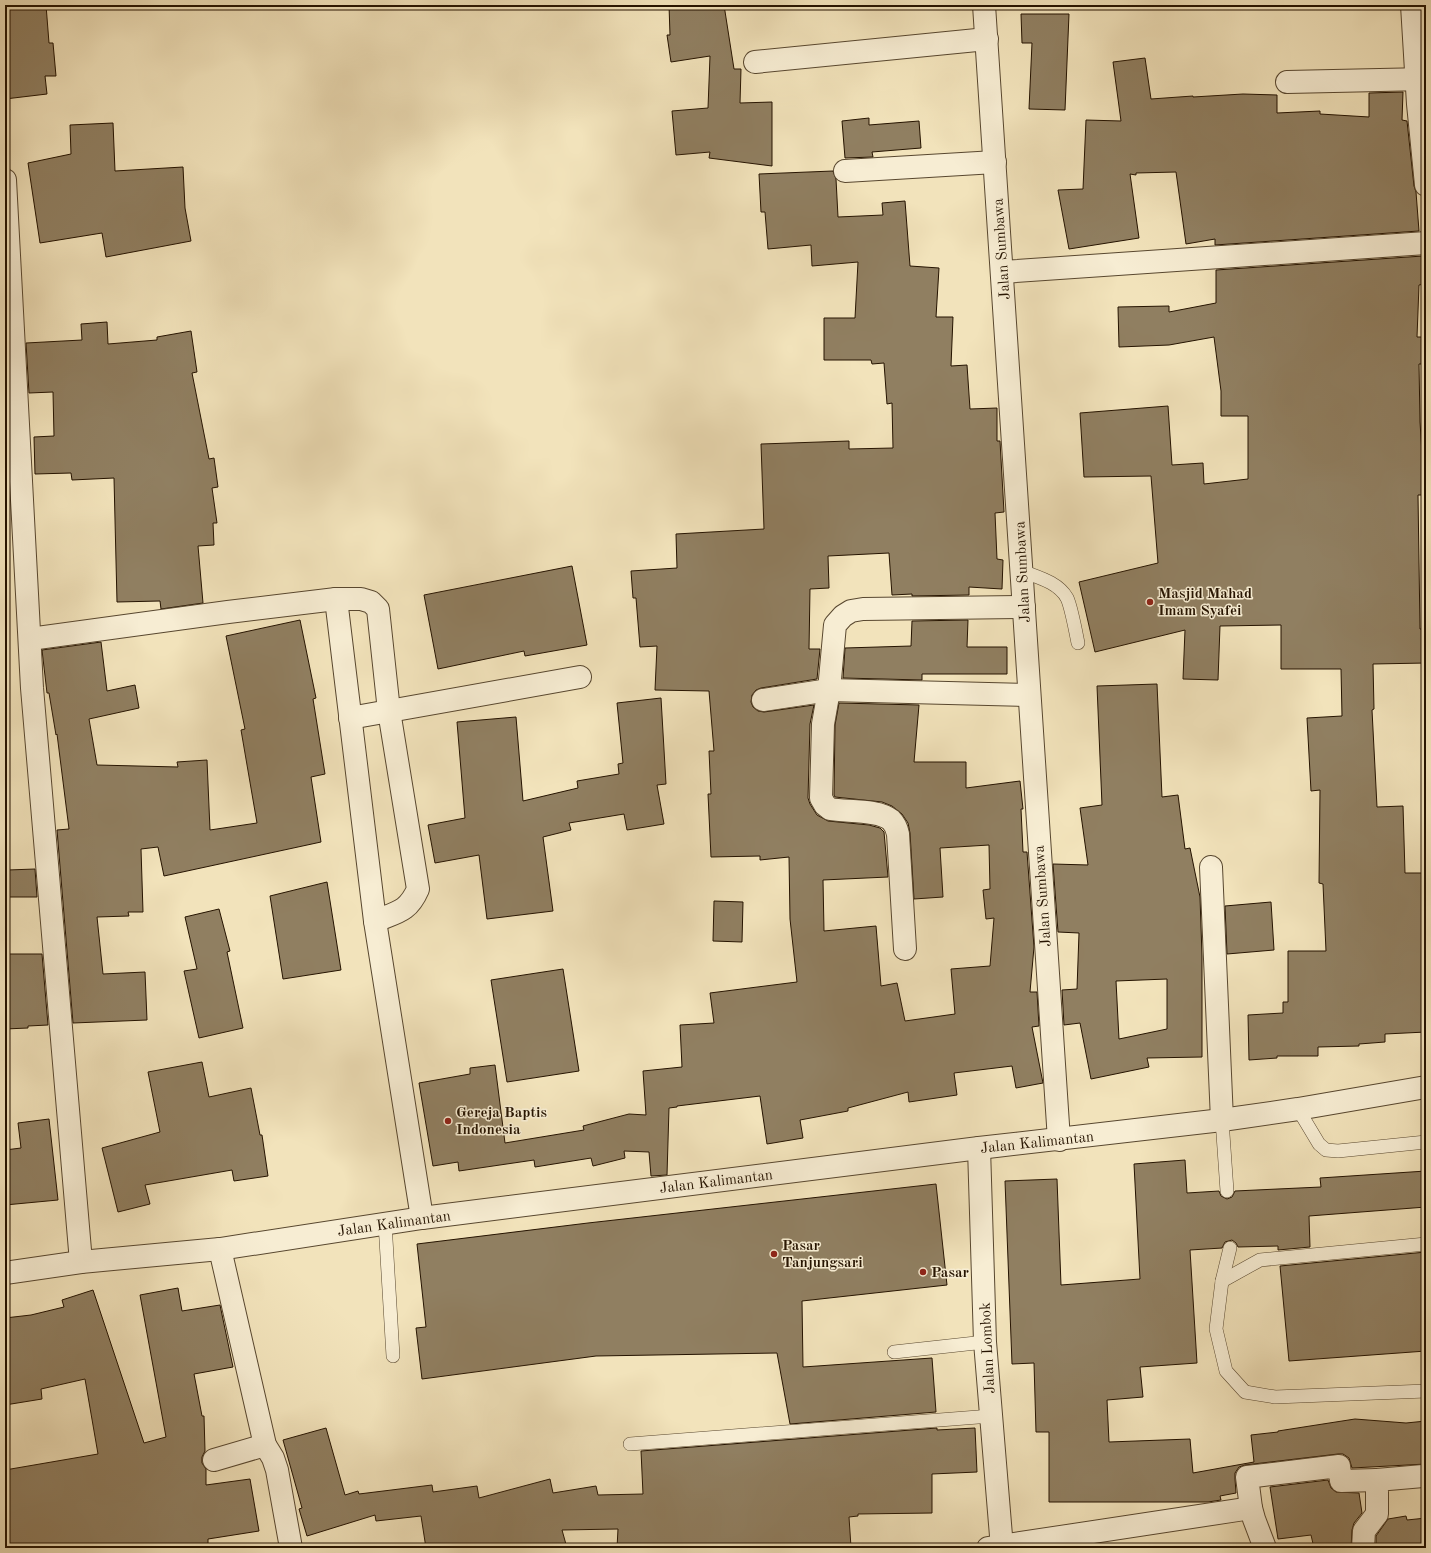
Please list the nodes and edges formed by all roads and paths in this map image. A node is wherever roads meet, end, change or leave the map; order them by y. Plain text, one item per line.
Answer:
1 (984, 5) edge
2 (1412, 5) edge
3 (987, 39) junction
4 (755, 62) dead end
5 (1422, 80) edge
6 (1287, 82) dead end
7 (995, 162) junction
8 (845, 171) dead end
9 (5, 180) edge
10 (1426, 185) edge
11 (1426, 243) edge
12 (1002, 272) junction
13 (10, 352) edge
14 (1022, 571) junction
15 (336, 599) junction
16 (1024, 607) junction
17 (30, 639) junction
18 (1078, 643) dead end
19 (580, 677) dead end
20 (829, 690) junction
21 (1029, 695) junction
22 (763, 700) dead end
23 (389, 711) junction
24 (350, 718) junction
25 (1211, 867) dead end
26 (375, 922) junction
27 (905, 949) dead end
28 (1426, 1087) edge
29 (1298, 1109) junction
30 (1222, 1120) junction
31 (1059, 1140) junction
32 (1426, 1142) edge
33 (979, 1148) junction
34 (1227, 1191) dead end
35 (422, 1218) junction
36 (385, 1223) junction
37 (1426, 1244) edge
38 (1230, 1248) dead end
39 (220, 1249) junction
40 (81, 1262) junction
41 (5, 1273) edge
42 (1222, 1281) junction
43 (985, 1342) junction
44 (894, 1352) dead end
45 (393, 1356) dead end
46 (1426, 1391) edge
47 (991, 1416) junction
48 (630, 1444) dead end
49 (265, 1445) junction
50 (214, 1460) dead end
51 (1423, 1476) dead end
52 (1377, 1480) junction
53 (1251, 1508) junction
54 (290, 1548) edge
55 (997, 1548) edge
56 (1265, 1548) edge
57 (1363, 1548) edge

1 - 3 street, Jalan Sumbawa
2 - 5 street
3 - 4 street
3 - 7 street, Jalan Sumbawa
5 - 6 street
5 - 10 street
7 - 8 street
7 - 12 street, Jalan Sumbawa
9 - 13 street
11 - 12 street
12 - 14 street, Jalan Sumbawa
13 - 17 street
14 - 16 street, Jalan Sumbawa
14 - 18 lane
15 - 17 street
15 - 23 street
15 - 24 street
16 - 20 street
16 - 21 street, Jalan Sumbawa
17 - 40 street
19 - 23 street
20 - 21 street
20 - 22 street
20 - 27 street
21 - 31 street, Jalan Sumbawa
23 - 24 street
23 - 26 street
24 - 26 street
25 - 30 street
26 - 35 street
28 - 29 street, Jalan Kalimantan
29 - 30 street, Jalan Kalimantan
29 - 32 lane
30 - 31 street, Jalan Kalimantan
30 - 34 lane
31 - 33 street, Jalan Kalimantan
33 - 35 street, Jalan Kalimantan
33 - 43 street, Jalan Lombok
35 - 36 street, Jalan Kalimantan
36 - 39 street, Jalan Kalimantan
36 - 45 lane
37 - 42 lane
38 - 42 lane
39 - 40 street, Jalan Kalimantan
39 - 49 street
40 - 41 street, Jalan Kalimantan
42 - 46 lane
43 - 44 lane
43 - 47 street, Jalan Lombok
47 - 48 lane
47 - 55 street, Jalan Lombok
49 - 50 street
49 - 54 street
51 - 52 street
52 - 53 street
52 - 57 street
53 - 55 street
53 - 56 street

